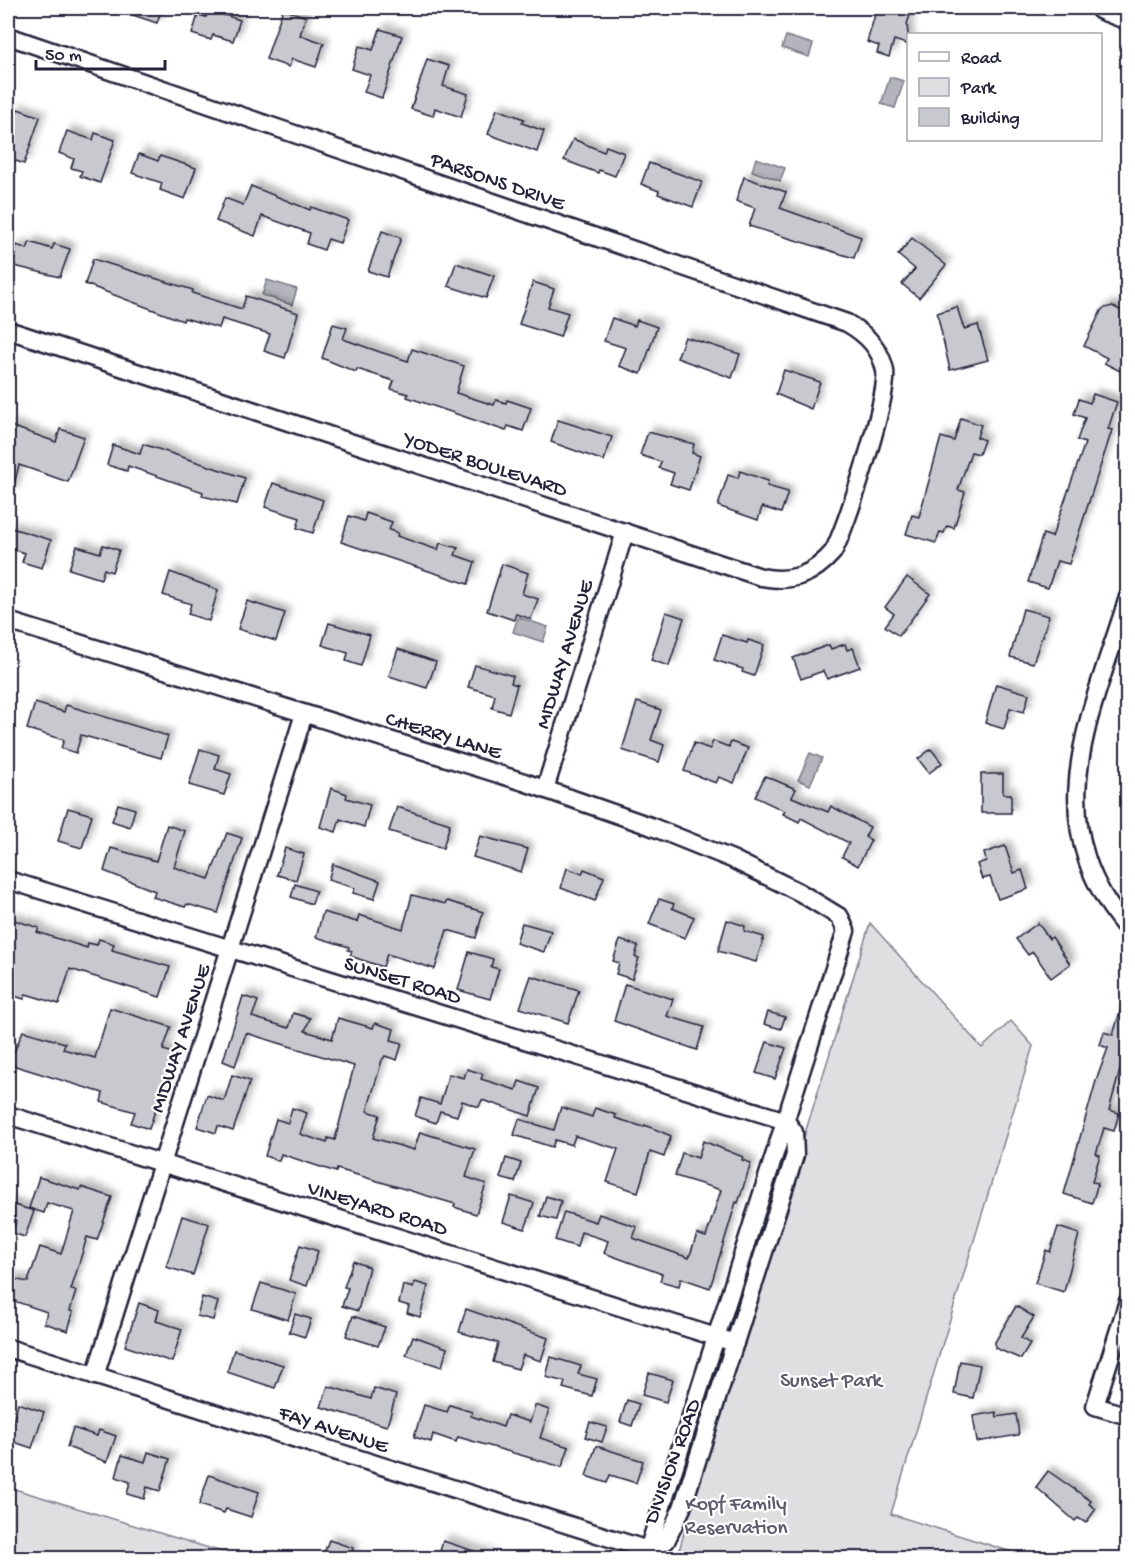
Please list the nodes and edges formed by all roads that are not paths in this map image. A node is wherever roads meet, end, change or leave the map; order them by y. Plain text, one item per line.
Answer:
1 (1102, 8) edge
2 (1128, 18) edge
3 (8, 36) edge
4 (8, 330) edge
5 (871, 440) joint
6 (625, 532) junction
7 (1128, 597) edge
8 (8, 621) edge
9 (304, 714) junction
10 (545, 789) junction
11 (8, 880) edge
12 (1128, 930) edge
13 (846, 932) joint
14 (231, 949) junction
15 (8, 1115) edge
16 (786, 1120) junction
17 (163, 1164) junction
18 (1128, 1301) edge
19 (715, 1337) junction
20 (735, 1343) junction
21 (8, 1348) edge
22 (95, 1376) junction
23 (1128, 1416) edge
24 (648, 1550) junction

1 - 2 street
3 - 5 street, PARSONS DRIVE
4 - 6 street, YODER BOULEVARD
5 - 6 street, YODER BOULEVARD
6 - 10 street, MIDWAY AVENUE
7 - 12 street
8 - 9 street, CHERRY LANE
9 - 10 street, CHERRY LANE
9 - 14 street, MIDWAY AVENUE
10 - 13 street, CHERRY LANE
11 - 14 street, SUNSET ROAD
13 - 16 street, DIVISION ROAD
14 - 16 street, SUNSET ROAD
14 - 17 street, MIDWAY AVENUE
15 - 17 street, VINEYARD ROAD
16 - 19 street, DIVISION ROAD
16 - 20 street, DIVISION ROAD
17 - 19 street, VINEYARD ROAD
17 - 22 street, MIDWAY AVENUE
18 - 23 street
19 - 20 street, VINEYARD ROAD
19 - 24 street, DIVISION ROAD
20 - 24 street, DIVISION ROAD
21 - 22 street, FAY AVENUE
22 - 24 street, FAY AVENUE

